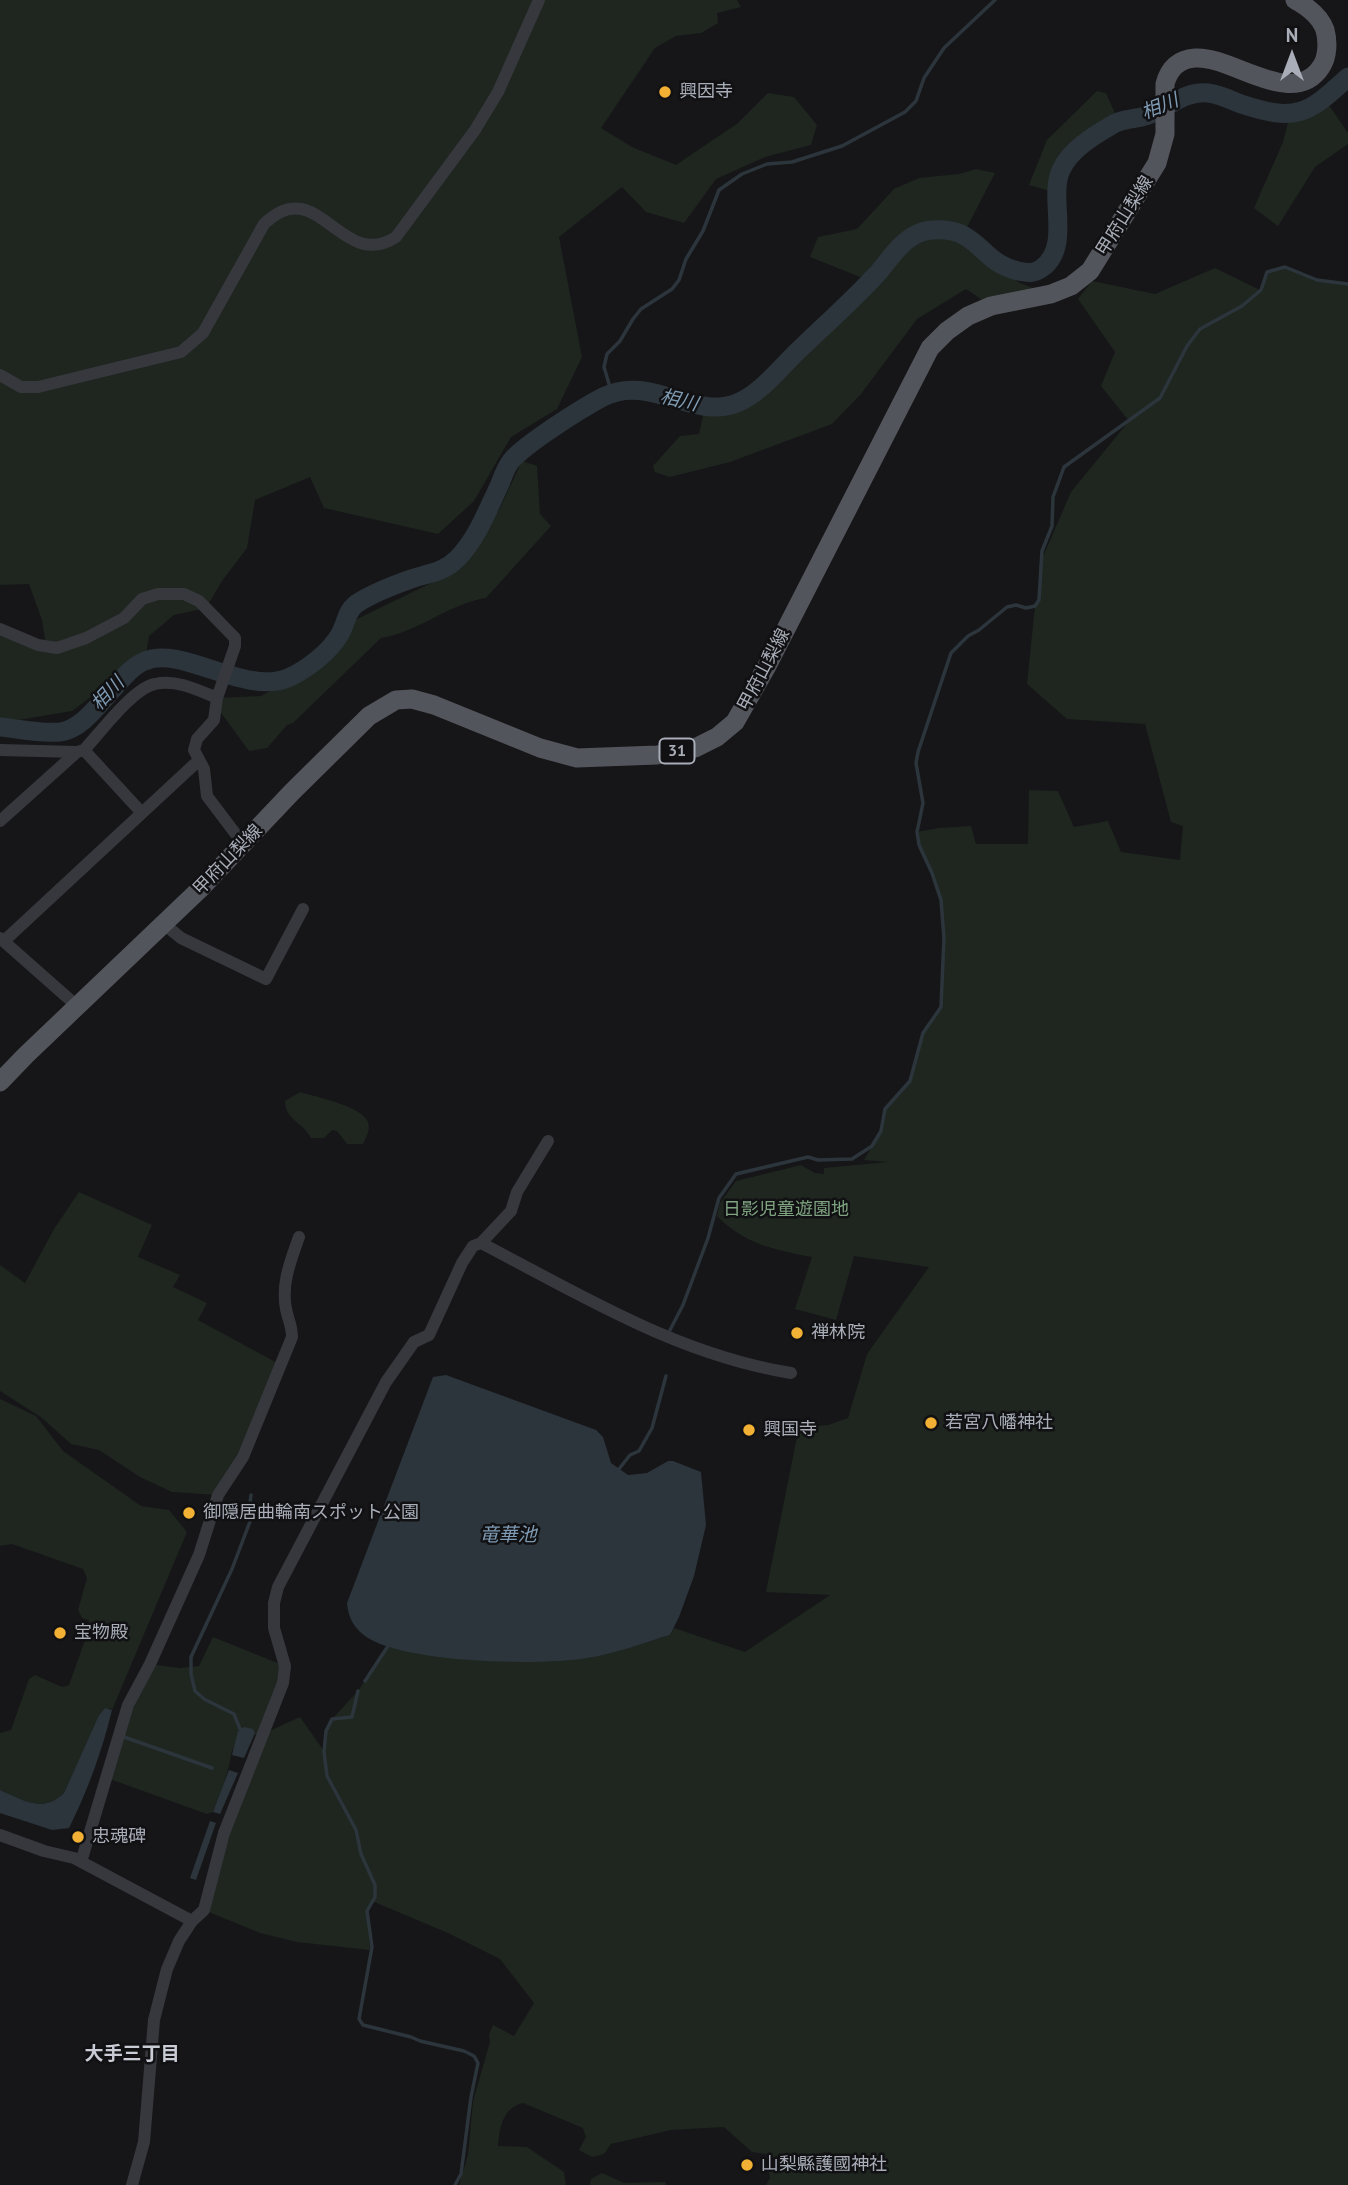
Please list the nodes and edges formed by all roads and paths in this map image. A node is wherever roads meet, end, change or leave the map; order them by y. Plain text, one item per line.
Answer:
1 (539, 0) edge
2 (1295, 0) edge
3 (0, 375) edge
4 (0, 629) edge
5 (217, 698) junction
6 (0, 750) edge
7 (80, 751) junction
8 (198, 761) junction
9 (142, 813) junction
10 (0, 821) edge
11 (244, 845) junction
12 (303, 909) dead end
13 (163, 924) junction
14 (2, 940) edge
15 (77, 1006) junction
16 (0, 1082) edge
17 (548, 1141) dead end
18 (299, 1237) dead end
19 (481, 1243) junction
20 (791, 1373) dead end
21 (0, 1835) edge
22 (81, 1862) junction
23 (192, 1921) junction
24 (132, 2185) edge

1 - 3 street
2 - 11 main road, 甲府山梨線 / 31
4 - 5 street
5 - 7 street
5 - 8 street
6 - 7 street
7 - 9 street
7 - 10 street
8 - 9 street
8 - 11 street
9 - 14 street
11 - 13 main road, 甲府山梨線 / 31
12 - 13 street
13 - 15 main road, 甲府山梨線 / 31
14 - 15 street
15 - 16 main road, 甲府山梨線 / 31
17 - 19 street
18 - 22 street
19 - 20 street
19 - 23 street
21 - 22 street
22 - 23 street
23 - 24 street

